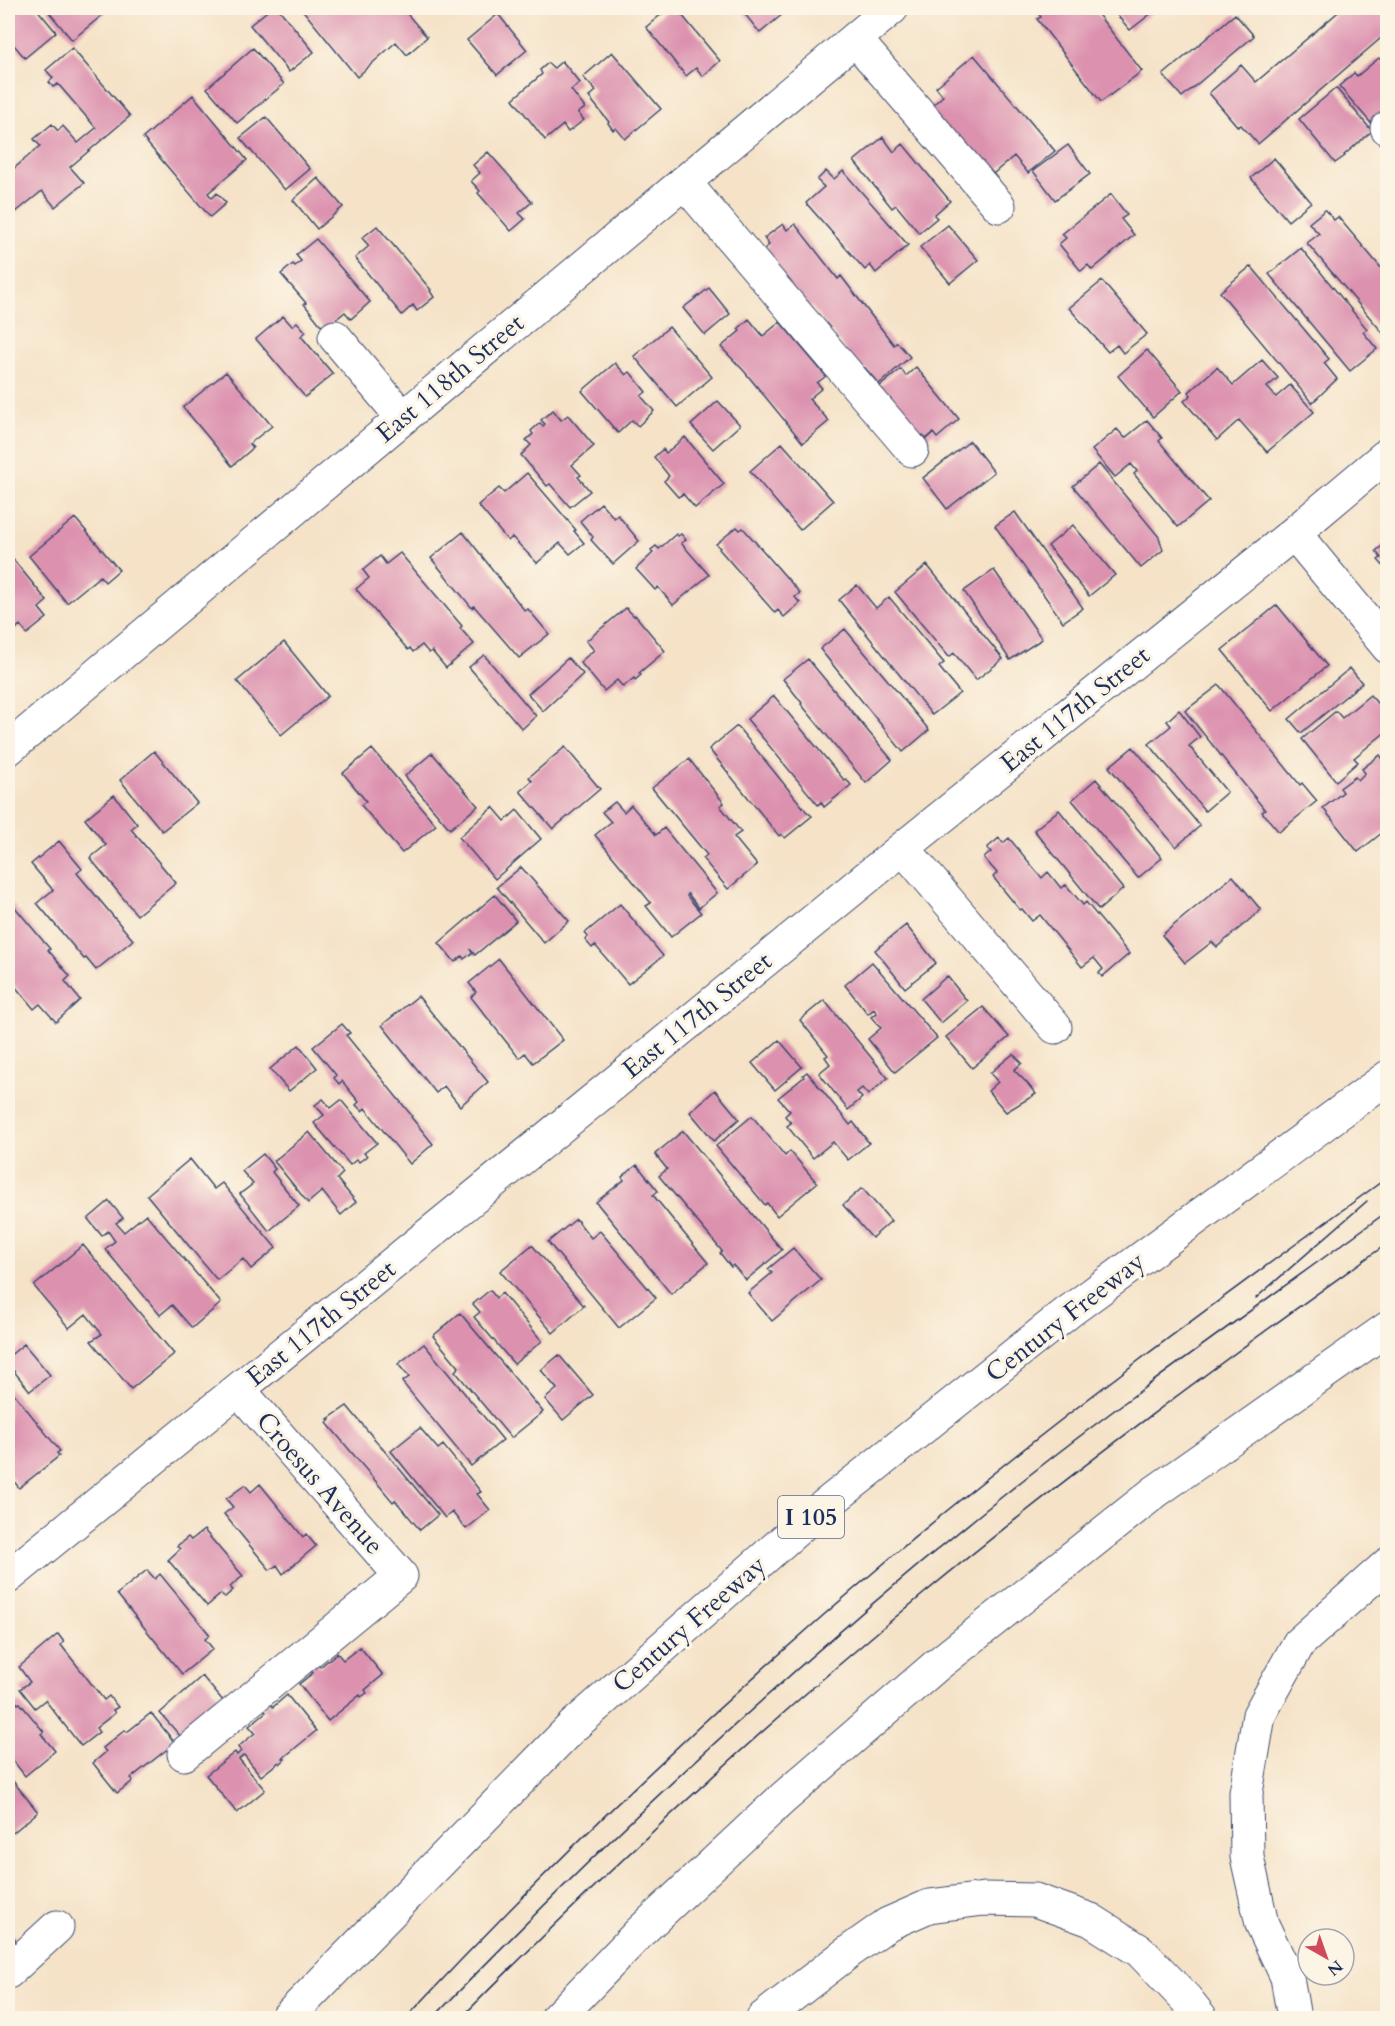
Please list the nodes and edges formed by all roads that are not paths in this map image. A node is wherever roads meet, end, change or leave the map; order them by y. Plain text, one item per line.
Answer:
1 (892, 8) edge
2 (855, 39) junction
3 (684, 182) junction
4 (999, 206) dead end
5 (335, 337) dead end
6 (403, 418) junction
7 (912, 450) dead end
8 (1388, 454) edge
9 (1294, 534) junction
10 (1388, 647) edge
11 (8, 749) edge
12 (903, 848) junction
13 (1055, 1027) dead end
14 (1388, 1077) edge
15 (1388, 1328) edge
16 (239, 1390) junction
17 (1388, 1564) edge
18 (8, 1577) edge
19 (184, 1754) dead end
20 (57, 1927) dead end
21 (8, 1972) edge
22 (287, 2019) edge
23 (557, 2019) edge
24 (763, 2019) edge
25 (1201, 2019) edge
26 (1294, 2019) edge

1 - 2 main road, East 118th Street
2 - 3 main road, East 118th Street
2 - 4 main road
3 - 6 main road, East 118th Street
3 - 7 main road
5 - 6 main road
6 - 11 main road, East 118th Street
8 - 9 main road, East 117th Street
9 - 10 main road
9 - 12 main road, East 117th Street
12 - 13 main road
12 - 16 main road, East 117th Street
14 - 22 main road, Century Freeway / I 105
15 - 23 main road
16 - 18 main road, East 117th Street
16 - 19 main road, Croesus Avenue
17 - 26 main road
20 - 21 main road
24 - 25 main road

